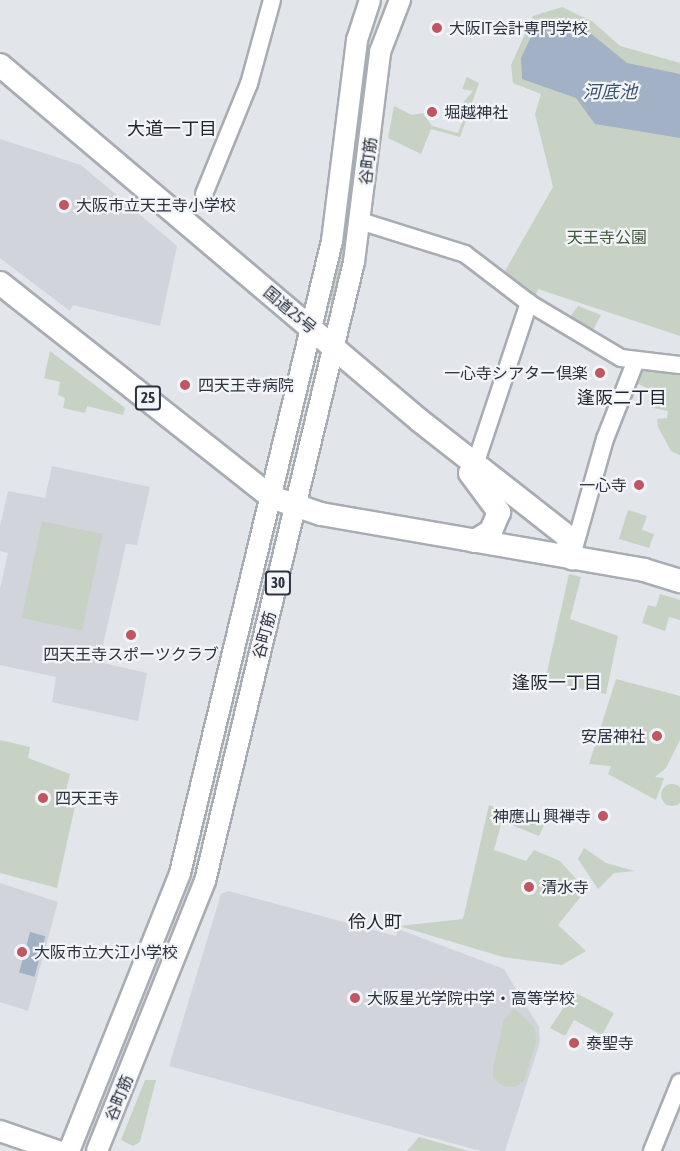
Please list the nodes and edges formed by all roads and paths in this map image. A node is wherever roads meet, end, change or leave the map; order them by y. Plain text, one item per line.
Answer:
1 (272, 0) edge
2 (370, 0) edge
3 (400, 0) edge
4 (0, 65) edge
5 (204, 194) dead end
6 (360, 221) junction
7 (0, 283) edge
8 (529, 303) junction
9 (311, 327) junction
10 (335, 349) junction
11 (635, 363) junction
12 (680, 365) edge
13 (419, 420) junction
14 (476, 462) junction
15 (271, 497) junction
16 (297, 507) junction
17 (475, 541) junction
18 (572, 558) junction
19 (680, 581) edge
20 (680, 1082) edge
21 (0, 1131) edge
22 (58, 1151) edge
23 (69, 1151) edge
24 (97, 1151) edge
25 (652, 1151) edge

1 - 5 street
2 - 9 main road, 谷町筋 / 30
3 - 6 main road, 谷町筋 / 30
4 - 9 highway, 国道25号
6 - 8 street
6 - 10 main road, 谷町筋 / 30
7 - 15 highway, 25
8 - 11 street
8 - 14 street
9 - 10 highway, 国道25号
9 - 15 main road, 谷町筋 / 30
10 - 13 highway, 国道25号
10 - 16 main road, 谷町筋 / 30
11 - 12 street
11 - 18 street
13 - 14 highway, 国道25号
13 - 17 highway
14 - 18 highway, 国道25号
15 - 16 highway, 25
15 - 23 main road, 谷町筋 / 30
16 - 17 highway, 25
16 - 24 main road, 谷町筋 / 30
17 - 18 highway, 25
18 - 19 highway, 25
20 - 25 street
21 - 22 main road

